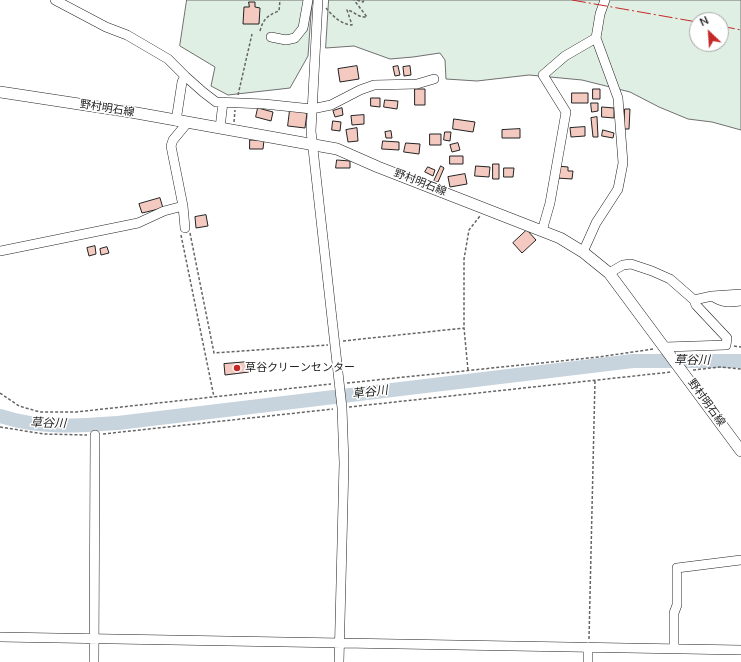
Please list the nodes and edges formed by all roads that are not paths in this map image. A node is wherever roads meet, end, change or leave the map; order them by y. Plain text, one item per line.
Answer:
1 (55, 0) edge
2 (308, 0) edge
3 (605, 0) edge
4 (320, 2) edge
5 (271, 37) dead end
6 (596, 38) junction
7 (185, 76) junction
8 (434, 79) dead end
9 (0, 92) edge
10 (223, 102) junction
11 (312, 109) junction
12 (176, 121) junction
13 (188, 122) junction
14 (220, 128) junction
15 (312, 144) junction
16 (183, 206) junction
17 (185, 228) road end
18 (542, 231) junction
19 (0, 252) edge
20 (583, 252) junction
21 (609, 273) junction
22 (741, 294) edge
23 (712, 296) junction
24 (694, 300) junction
25 (741, 301) edge
26 (665, 347) junction
27 (95, 435) road end
28 (741, 451) edge
29 (741, 560) edge
30 (0, 637) edge
31 (93, 638) junction
32 (340, 642) junction
33 (588, 647) junction
34 (674, 649) junction
35 (741, 650) edge
36 (94, 662) edge
37 (340, 662) edge
38 (588, 662) edge

1 - 7 street
2 - 5 street
3 - 6 street
4 - 11 street
6 - 18 street
6 - 20 street
7 - 10 street
7 - 12 street
8 - 11 street
9 - 12 main road, 野村明石線
10 - 11 street
10 - 14 street
11 - 15 street
12 - 13 main road, 野村明石線
13 - 14 main road, 野村明石線
13 - 16 street
14 - 15 main road, 野村明石線
15 - 18 main road, 野村明石線
15 - 32 street
16 - 17 street
16 - 19 street
18 - 20 main road, 野村明石線
20 - 21 main road, 野村明石線
21 - 24 street
21 - 26 main road, 野村明石線
22 - 23 street
23 - 24 street
23 - 25 street
24 - 26 street
26 - 28 main road, 野村明石線
27 - 31 street
29 - 34 street
30 - 31 street
31 - 32 street
31 - 36 street
32 - 33 street
32 - 37 street
33 - 34 street
33 - 38 street
34 - 35 street

